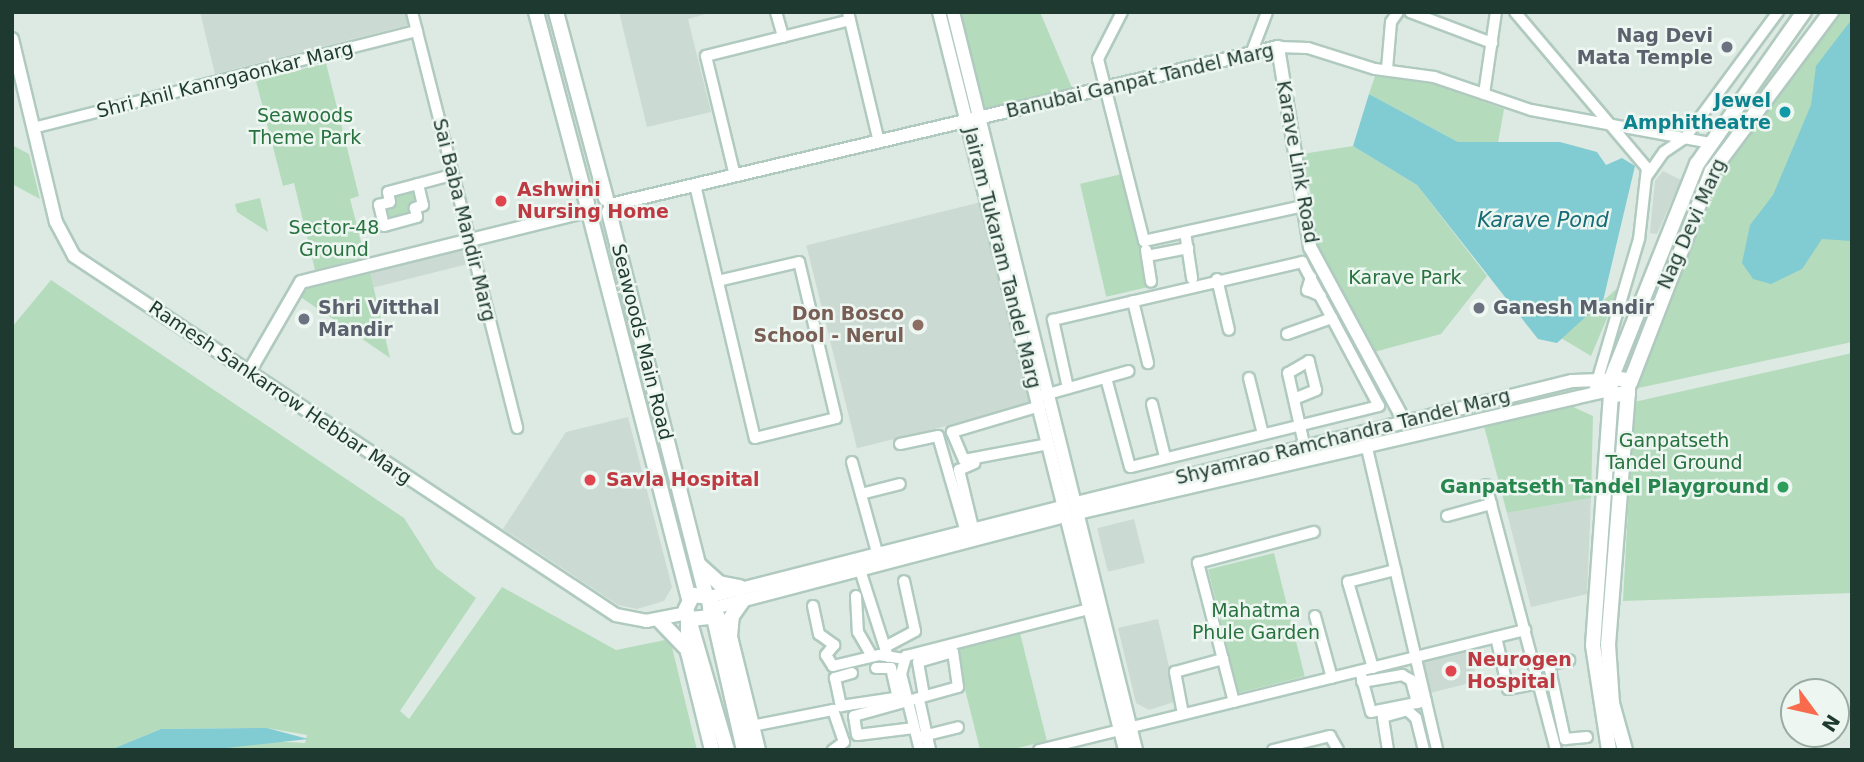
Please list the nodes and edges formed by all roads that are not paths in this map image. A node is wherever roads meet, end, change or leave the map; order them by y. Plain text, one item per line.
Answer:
1 (412, 12) edge
2 (536, 12) edge
3 (556, 12) edge
4 (776, 12) edge
5 (940, 12) edge
6 (953, 12) edge
7 (1122, 12) edge
8 (1267, 12) edge
9 (1398, 12) edge
10 (1410, 12) edge
11 (1496, 12) edge
12 (1516, 12) edge
13 (1778, 12) edge
14 (1804, 12) edge
15 (1831, 12) edge
16 (849, 16) edge
17 (417, 31) junction
18 (783, 37) junction
19 (12, 39) edge
20 (1492, 43) junction
21 (1278, 47) junction
22 (1251, 54) junction
23 (1387, 69) junction
24 (16, 70) edge
25 (1106, 88) junction
26 (1484, 94) junction
27 (972, 120) junction
28 (1611, 125) junction
29 (33, 128) junction
30 (1685, 138) junction
31 (879, 142) junction
32 (1710, 143) junction
33 (453, 175) junction
34 (735, 176) junction
35 (1647, 176) junction
36 (418, 184) junction
37 (695, 185) junction
38 (608, 205) junction
39 (1303, 206) junction
40 (588, 210) junction
41 (1185, 232) junction
42 (469, 240) junction
43 (1144, 241) junction
44 (1188, 248) junction
45 (1147, 256) junction
46 (1192, 278) dead end
47 (1217, 279) junction
48 (718, 281) junction
49 (1150, 282) dead end
50 (1133, 301) junction
51 (1332, 318) junction
52 (1229, 330) dead end
53 (1287, 334) dead end
54 (1148, 363) dead end
55 (1129, 371) dead end
56 (249, 372) junction
57 (1106, 378) junction
58 (1249, 378) dead end
59 (1606, 385) junction
60 (1068, 388) junction
61 (1629, 388) junction
62 (1042, 399) junction
63 (1294, 399) dead end
64 (1152, 404) dead end
65 (1404, 421) junction
66 (1300, 424) junction
67 (517, 428) dead end
68 (1363, 431) junction
69 (1263, 434) junction
70 (900, 444) dead end
71 (1049, 445) junction
72 (1304, 445) junction
73 (1366, 445) junction
74 (1165, 457) junction
75 (1307, 459) junction
76 (852, 462) dead end
77 (900, 484) dead end
78 (1486, 485) dead end
79 (861, 494) junction
80 (1491, 504) junction
81 (1070, 510) junction
82 (1447, 516) dead end
83 (969, 528) junction
84 (1314, 532) dead end
85 (877, 552) junction
86 (698, 564) junction
87 (860, 570) junction
88 (1395, 570) junction
89 (904, 581) dead end
90 (741, 594) junction
91 (856, 596) dead end
92 (690, 598) junction
93 (711, 605) junction
94 (813, 606) dead end
95 (1095, 608) junction
96 (689, 616) junction
97 (1315, 616) dead end
98 (659, 620) junction
99 (1525, 630) junction
100 (1496, 637) junction
101 (731, 641) junction
102 (952, 647) junction
103 (1499, 649) junction
104 (688, 652) junction
105 (886, 652) junction
106 (1487, 652) dead end
107 (872, 656) junction
108 (1416, 657) junction
109 (904, 659) junction
110 (1223, 659) junction
111 (1569, 660) dead end
112 (1549, 665) junction
113 (876, 668) dead end
114 (1373, 668) junction
115 (1535, 668) junction
116 (852, 673) dead end
117 (1361, 676) junction
118 (1332, 678) junction
119 (1539, 683) junction
120 (962, 692) dead end
121 (911, 700) junction
122 (1234, 702) junction
123 (1421, 702) junction
124 (1183, 714) junction
125 (752, 726) junction
126 (958, 727) dead end
127 (1125, 729) junction
128 (919, 733) junction
129 (1587, 737) dead end
130 (1559, 744) edge
131 (1078, 745) edge
132 (1053, 748) edge
133 (712, 750) edge
134 (727, 750) edge
135 (744, 750) edge
136 (758, 750) edge
137 (833, 750) edge
138 (920, 750) edge
139 (930, 750) edge
140 (1040, 750) edge
141 (1125, 750) edge
142 (1136, 750) edge
143 (1273, 750) edge
144 (1338, 750) edge
145 (1388, 750) edge
146 (1424, 750) edge
147 (1437, 750) edge
148 (1609, 750) edge
149 (1625, 750) edge

1 - 17 street, Sai Baba Mandir Marg
2 - 40 main road, Seawoods Main Road
3 - 38 main road, Seawoods Main Road
4 - 18 street
5 - 27 street, Jairam Tukaram Tandel Marg
6 - 27 street, Jairam Tukaram Tandel Marg
7 - 25 street
8 - 22 street
9 - 23 street
10 - 20 street
11 - 20 street
12 - 28 street
13 - 30 street
14 - 32 main road, Nag Devi Marg
15 - 61 main road, Nag Devi Marg
16 - 18 street
16 - 31 street
17 - 29 street, Shri Anil Kanngaonkar Marg
17 - 33 street, Sai Baba Mandir Marg
18 - 34 street
19 - 24 street, Ramesh Sankarrow Hebbar Marg
20 - 26 street
21 - 22 street, Banubai Ganpat Tandel Marg
21 - 23 street, Banubai Ganpat Tandel Marg
21 - 39 street, Karave Link Road
22 - 25 street, Banubai Ganpat Tandel Marg
23 - 26 street, Banubai Ganpat Tandel Marg
24 - 29 street, Ramesh Sankarrow Hebbar Marg
25 - 27 street, Banubai Ganpat Tandel Marg
25 - 43 street
26 - 28 street, Banubai Ganpat Tandel Marg
27 - 31 street, Banubai Ganpat Tandel Marg
27 - 62 street, Jairam Tukaram Tandel Marg
28 - 30 street, Banubai Ganpat Tandel Marg
28 - 35 street
29 - 56 street, Ramesh Sankarrow Hebbar Marg
30 - 32 street, Banubai Ganpat Tandel Marg
30 - 35 street
31 - 34 street, Banubai Ganpat Tandel Marg
32 - 59 main road, Nag Devi Marg
33 - 36 street
33 - 42 street, Sai Baba Mandir Marg
34 - 37 street, Banubai Ganpat Tandel Marg
35 - 59 street
36 - 36 street
37 - 38 street, Banubai Ganpat Tandel Marg
37 - 48 street
38 - 40 main road
38 - 40 main road
38 - 86 main road, Seawoods Main Road
39 - 41 street
39 - 65 street, Karave Link Road
40 - 42 street
40 - 92 main road, Seawoods Main Road
41 - 43 street
41 - 44 street
42 - 56 street
42 - 67 street, Sai Baba Mandir Marg
43 - 45 street
44 - 45 street
44 - 46 street
45 - 49 street
47 - 50 street
47 - 51 street
47 - 52 street
48 - 48 street
50 - 54 street
50 - 60 street
51 - 53 street
51 - 66 street
55 - 57 street
56 - 98 street, Ramesh Sankarrow Hebbar Marg
57 - 60 street
57 - 74 street
58 - 69 street
59 - 61 main road
59 - 65 street, Shyamrao Ramchandra Tandel Marg
59 - 73 street, Shyamrao Ramchandra Tandel Marg
59 - 148 main road, Nag Devi Marg
60 - 62 street
61 - 149 main road, Nag Devi Marg
62 - 71 street, Jairam Tukaram Tandel Marg
62 - 71 street
62 - 81 street, Jairam Tukaram Tandel Marg
63 - 66 street
64 - 74 street
65 - 68 street, Shyamrao Ramchandra Tandel Marg
66 - 69 street
66 - 72 street
68 - 72 street, Shyamrao Ramchandra Tandel Marg
68 - 73 street
69 - 74 street
70 - 83 street
71 - 81 street, Jairam Tukaram Tandel Marg
71 - 83 street
72 - 75 street
72 - 81 street, Shyamrao Ramchandra Tandel Marg
73 - 75 street, Shyamrao Ramchandra Tandel Marg
73 - 88 street
75 - 81 street, Shyamrao Ramchandra Tandel Marg
76 - 79 street
77 - 79 street
78 - 80 street
79 - 85 street
80 - 82 street
80 - 99 street
81 - 83 street, Shyamrao Ramchandra Tandel Marg
81 - 87 street, Shyamrao Ramchandra Tandel Marg
81 - 95 street, Jairam Tukaram Tandel Marg
83 - 85 street, Shyamrao Ramchandra Tandel Marg
84 - 110 street
85 - 90 street, Shyamrao Ramchandra Tandel Marg
86 - 90 main road
86 - 93 main road, Seawoods Main Road
87 - 90 street, Shyamrao Ramchandra Tandel Marg
87 - 105 street
88 - 108 street
88 - 114 street
89 - 105 street
90 - 93 street, Shyamrao Ramchandra Tandel Marg
90 - 101 main road
91 - 107 street
92 - 93 main road
92 - 96 main road
93 - 96 main road
93 - 101 main road
93 - 135 main road
94 - 107 street
95 - 102 street
95 - 127 street, Jairam Tukaram Tandel Marg
96 - 98 street, Ramesh Sankarrow Hebbar Marg
96 - 104 main road
96 - 134 main road
97 - 118 street
98 - 104 main road
99 - 100 street
99 - 115 street
100 - 103 street
100 - 108 street
101 - 125 main road
102 - 109 street
102 - 121 street
102 - 121 street
103 - 106 street
103 - 119 street
104 - 133 main road
105 - 107 street
105 - 109 street
108 - 114 street
108 - 123 street
109 - 121 street
110 - 122 street
110 - 124 street
111 - 112 street
112 - 115 street
112 - 130 street
113 - 121 street
114 - 117 street
115 - 119 street
116 - 121 street
117 - 118 street
117 - 123 street
117 - 123 street
118 - 122 street
119 - 130 street
120 - 121 street
121 - 128 street
121 - 128 street
122 - 124 street
123 - 147 street
124 - 127 street
125 - 136 main road
125 - 137 street
126 - 128 street
127 - 131 street
127 - 141 street, Jairam Tukaram Tandel Marg
127 - 142 street, Jairam Tukaram Tandel Marg
128 - 138 street
128 - 139 street
129 - 130 street
131 - 132 street
132 - 140 street
143 - 144 street
145 - 146 street

